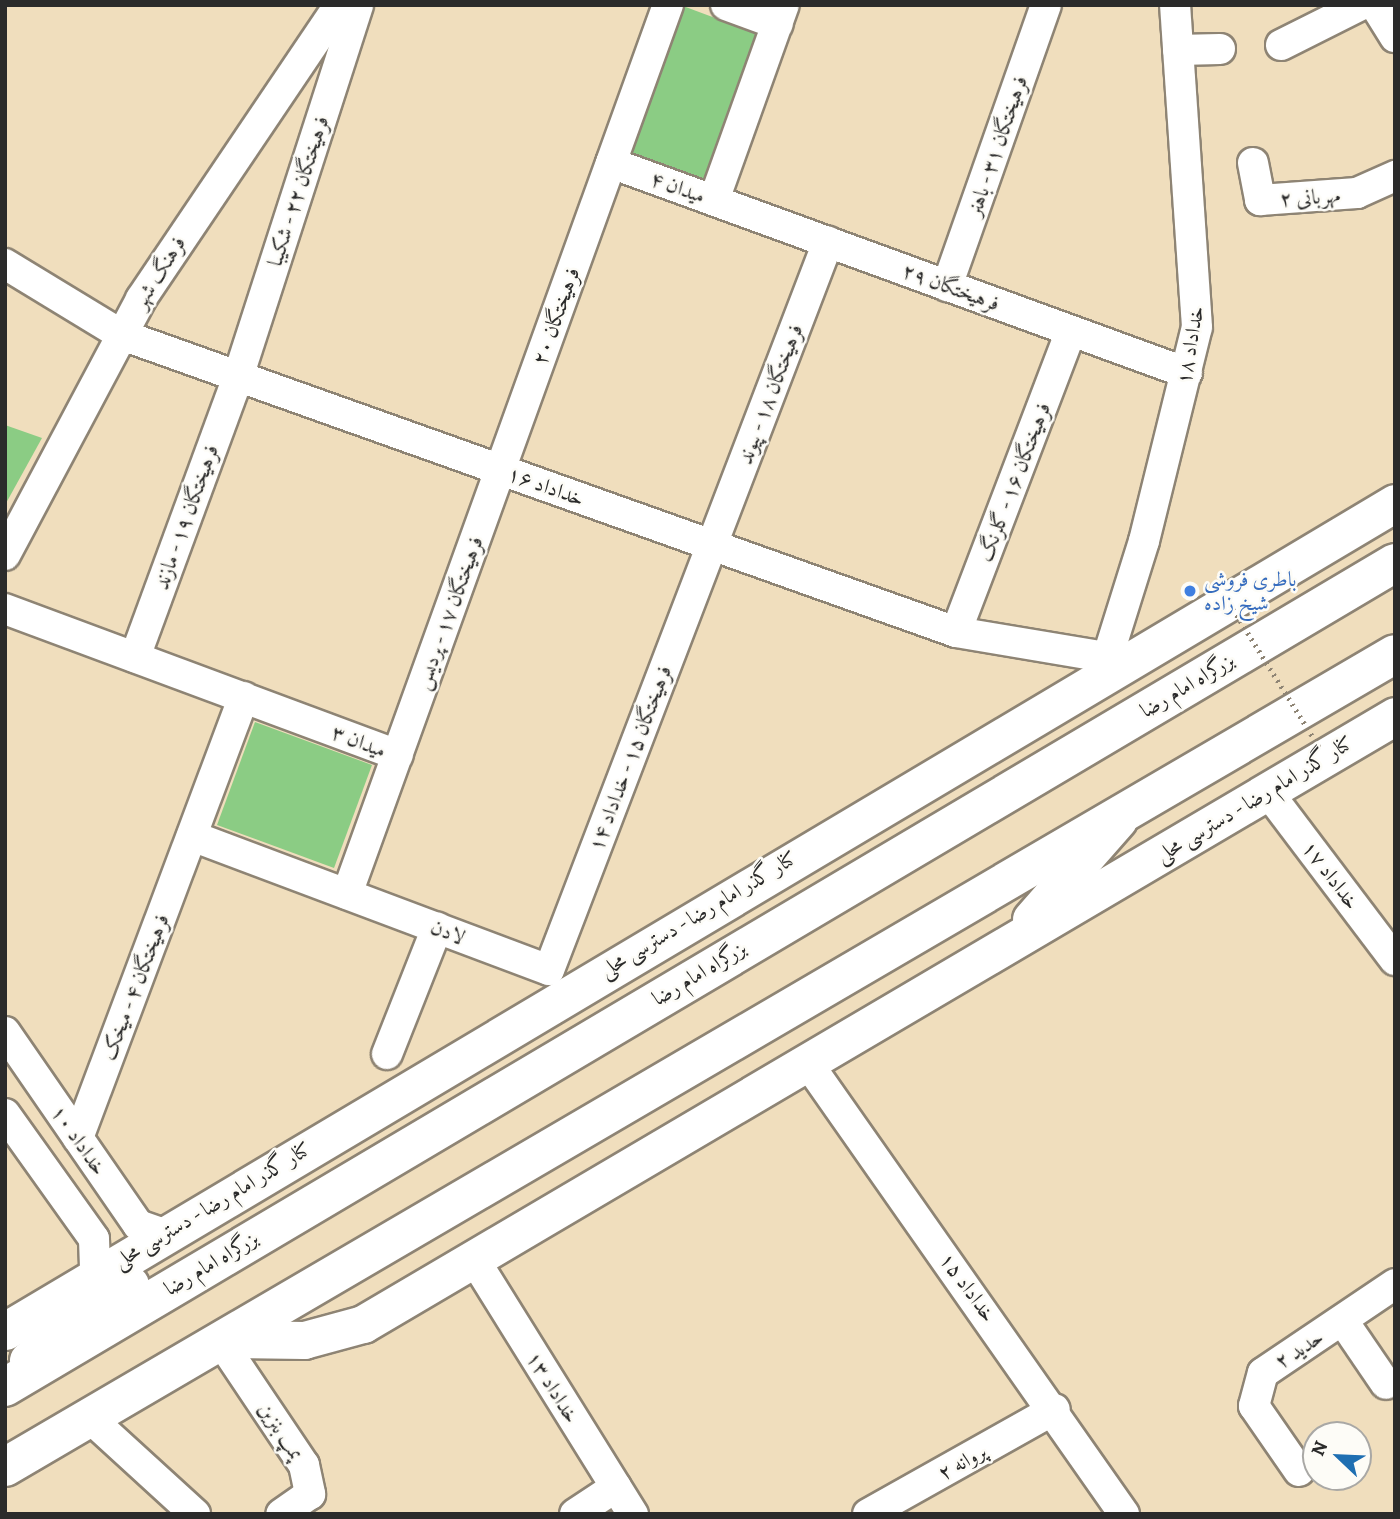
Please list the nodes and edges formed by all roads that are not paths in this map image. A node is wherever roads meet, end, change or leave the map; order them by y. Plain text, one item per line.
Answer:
1 (340, 5) edge
2 (358, 5) edge
3 (668, 5) edge
4 (726, 5) edge
5 (1046, 5) edge
6 (1175, 5) edge
7 (1361, 5) edge
8 (1375, 5) edge
9 (781, 15) edge
10 (1395, 37) edge
11 (1281, 45) dead end
12 (1220, 49) dead end
13 (1178, 50) junction
14 (611, 163) junction
15 (1252, 163) dead end
16 (1395, 176) edge
17 (714, 201) junction
18 (828, 242) junction
19 (5, 264) edge
20 (947, 286) junction
21 (1071, 331) junction
22 (122, 335) junction
23 (1187, 373) junction
24 (238, 377) junction
25 (501, 470) junction
26 (1395, 503) edge
27 (712, 545) junction
28 (5, 555) edge
29 (1395, 563) edge
30 (5, 609) edge
31 (956, 632) junction
32 (1395, 654) edge
33 (135, 657) junction
34 (1104, 666) junction
35 (1348, 682) junction
36 (244, 697) junction
37 (1386, 721) edge
38 (397, 755) junction
39 (1267, 791) junction
40 (1123, 815) junction
41 (192, 836) junction
42 (348, 894) junction
43 (437, 928) junction
44 (1009, 943) junction
45 (1395, 960) edge
46 (549, 970) joint
47 (5, 1032) edge
48 (387, 1054) dead end
49 (807, 1062) junction
50 (363, 1113) junction
51 (5, 1114) edge
52 (78, 1138) junction
53 (163, 1234) junction
54 (474, 1259) junction
55 (95, 1276) junction
56 (1395, 1284) edge
57 (1343, 1321) junction
58 (5, 1331) edge
59 (226, 1341) junction
60 (5, 1379) edge
61 (1386, 1384) dead end
62 (5, 1387) edge
63 (1055, 1409) junction
64 (90, 1419) junction
65 (5, 1468) edge
66 (1299, 1471) dead end
67 (615, 1487) junction
68 (195, 1514) edge
69 (281, 1514) edge
70 (575, 1514) edge
71 (633, 1514) edge
72 (868, 1514) edge
73 (1124, 1514) edge

1 - 22 street, فرهنگ شهر
2 - 24 street, فرهیختگان ۲۲ - شکیبا
3 - 14 street
4 - 9 street, میدان ۴
5 - 20 street, فرهیختگان ۳۱ - باهنر
6 - 13 street, خداداد ۱۸
7 - 11 street
8 - 10 street
9 - 17 street, میدان ۴
12 - 13 street
13 - 23 street, خداداد ۱۸
14 - 17 street, میدان ۴
14 - 25 street, فرهیختگان ۲۰
15 - 16 street, مهربانی ۲
17 - 18 street, فرهیختگان ۲۹
18 - 20 street, فرهیختگان ۲۹
18 - 27 street, فرهیختگان ۱۸ - پیوند
19 - 22 street, خداداد ۱۶
20 - 21 street, فرهیختگان ۲۹
21 - 23 street, فرهیختگان ۲۹
21 - 31 street, فرهیختگان ۱۶ - گلرنگ
22 - 24 street, خداداد ۱۶
22 - 28 street, فرهنگ شهر
23 - 34 street, خداداد ۱۸
24 - 25 street, خداداد ۱۶
24 - 33 street, فرهیختگان ۱۹ - مازند
25 - 27 street, خداداد ۱۶
25 - 38 street, فرهیختگان ۱۷ - پردیس
26 - 34 main road, کنار گذر امام رضا - دسترسی محلی
27 - 31 street, خداداد ۱۶
27 - 46 street, فرهیختگان ۱۵ - خداداد ۱۴
29 - 62 highway, بزرگراه امام رضا
30 - 33 street, میدان ۳
31 - 34 street, خداداد ۱۶
32 - 35 highway
33 - 36 street, میدان ۳
34 - 50 main road, کنار گذر امام رضا - دسترسی محلی
35 - 37 main road
35 - 40 highway
36 - 38 street, میدان ۳
36 - 41 street
37 - 39 main road, کنار گذر امام رضا - دسترسی محلی
38 - 42 street, میدان ۳
39 - 44 main road, کنار گذر امام رضا - دسترسی محلی
39 - 45 street, خداداد ۱۷
40 - 44 main road
40 - 59 highway
41 - 42 street
41 - 52 street, فرهیختگان ۴ - میخک
42 - 43 street, لادن
43 - 46 street, لادن
43 - 48 street
44 - 49 main road, کنار گذر امام رضا - دسترسی محلی
47 - 52 street, خداداد ۱۰
49 - 54 main road, کنار گذر امام رضا - دسترسی محلی
49 - 63 street, خداداد ۱۵
50 - 53 main road, کنار گذر امام رضا - دسترسی محلی
50 - 60 main road
51 - 55 street
52 - 53 street, خداداد ۱۰
53 - 55 main road, کنار گذر امام رضا - دسترسی محلی
54 - 59 main road, کنار گذر امام رضا - دسترسی محلی
54 - 67 street, خداداد ۱۳
55 - 58 main road, کنار گذر امام رضا - دسترسی محلی
56 - 57 street, حدید ۲
57 - 61 street
57 - 66 street, حدید ۲
59 - 64 highway
59 - 69 street, پمپ بنزین
63 - 72 street, پروانه ۲
63 - 73 street, خداداد ۱۵
64 - 65 highway
64 - 68 street
67 - 70 street
67 - 71 street, خداداد ۱۳

